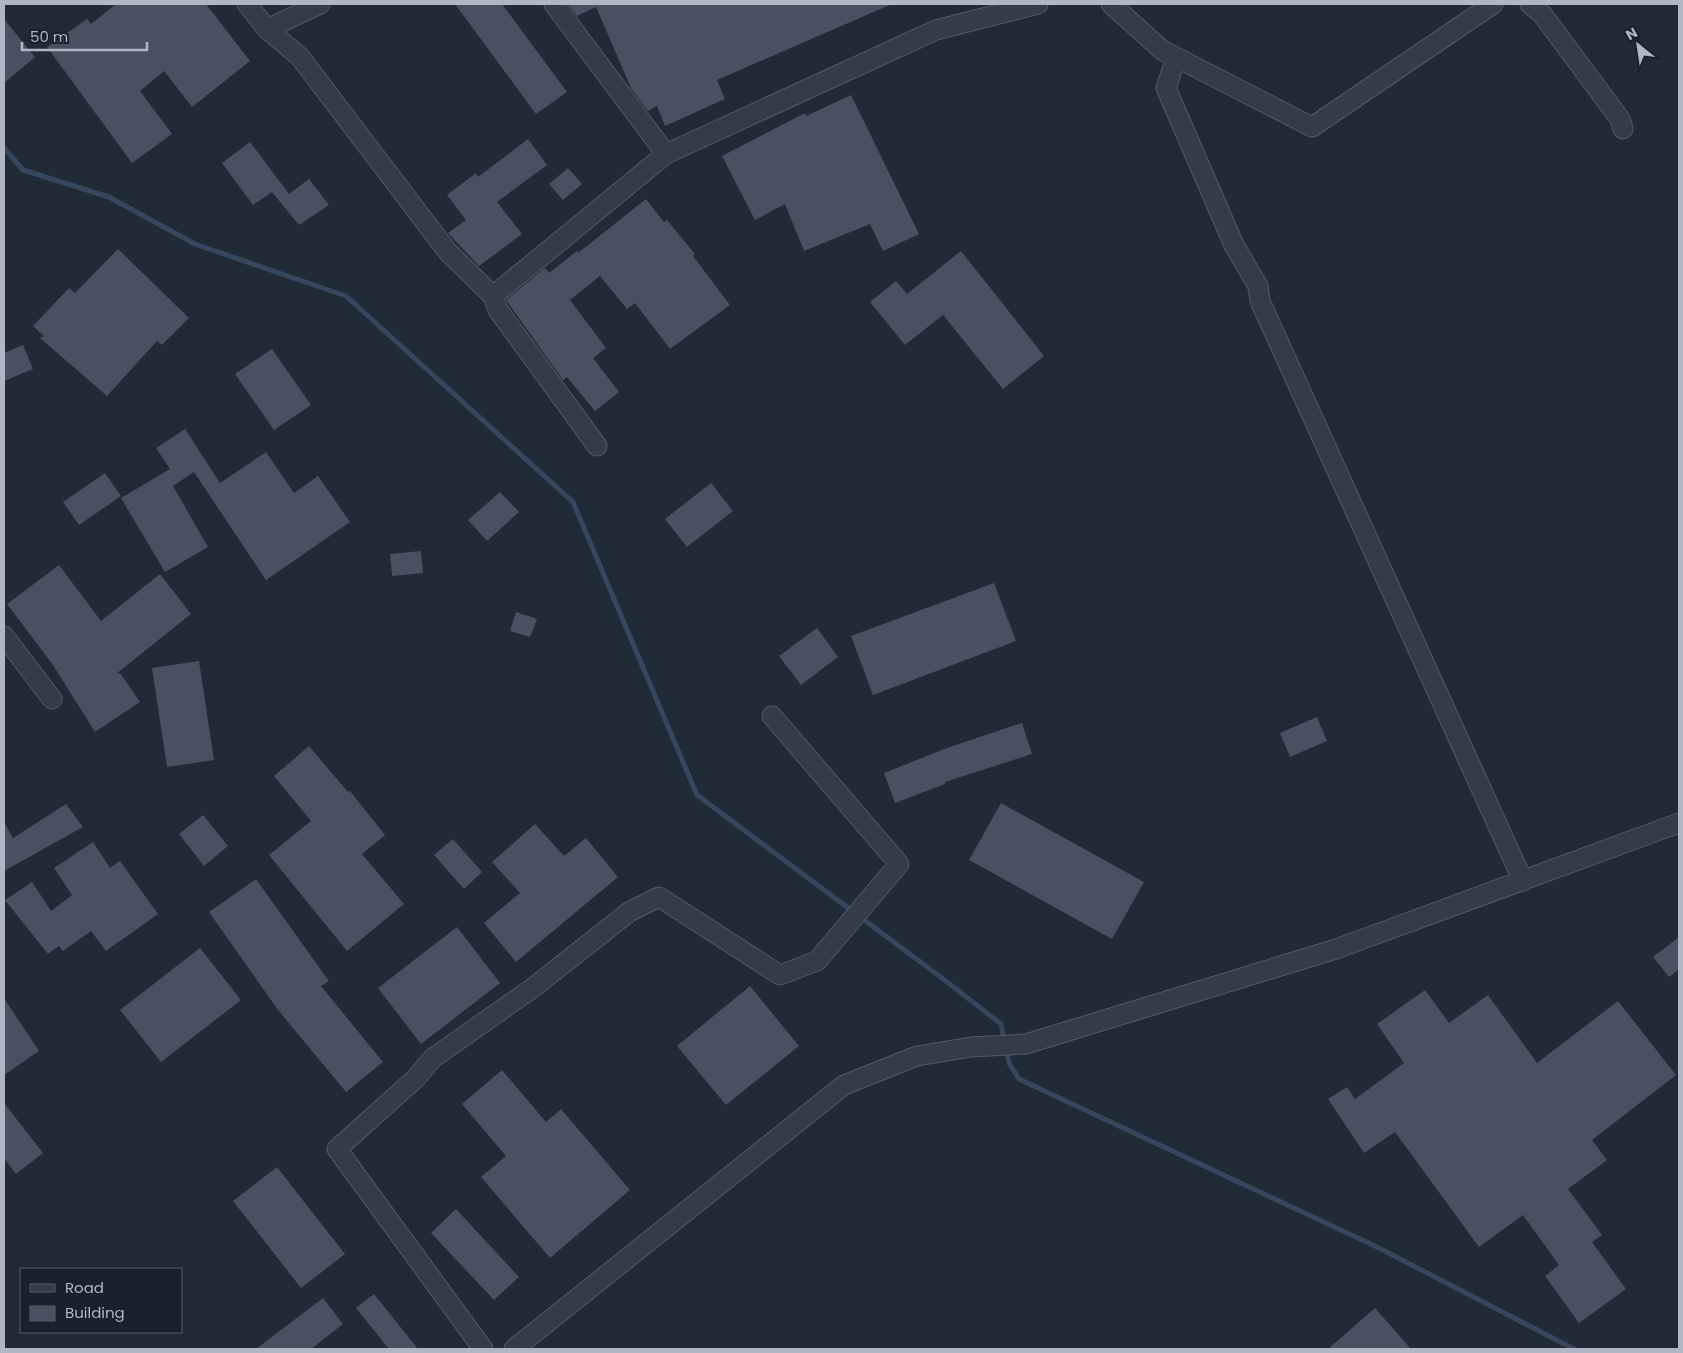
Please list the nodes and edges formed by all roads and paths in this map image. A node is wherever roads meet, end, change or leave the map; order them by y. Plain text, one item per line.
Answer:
1 (247, 4) edge
2 (320, 4) edge
3 (554, 4) edge
4 (1038, 4) edge
5 (1111, 4) edge
6 (1493, 4) edge
7 (1530, 4) edge
8 (267, 29) junction
9 (1176, 58) junction
10 (1623, 130) dead end
11 (666, 154) junction
12 (493, 296) junction
13 (597, 446) dead end
14 (4, 636) edge
15 (52, 699) dead end
16 (772, 716) dead end
17 (1679, 823) edge
18 (1522, 881) junction
19 (483, 1349) edge
20 (514, 1349) edge

1 - 8 street
2 - 8 street
3 - 11 street
4 - 11 street
5 - 9 street
6 - 9 street
7 - 10 street
8 - 12 street
9 - 18 street
11 - 12 street
12 - 13 street
14 - 15 street
16 - 19 street
17 - 18 street
18 - 20 street

